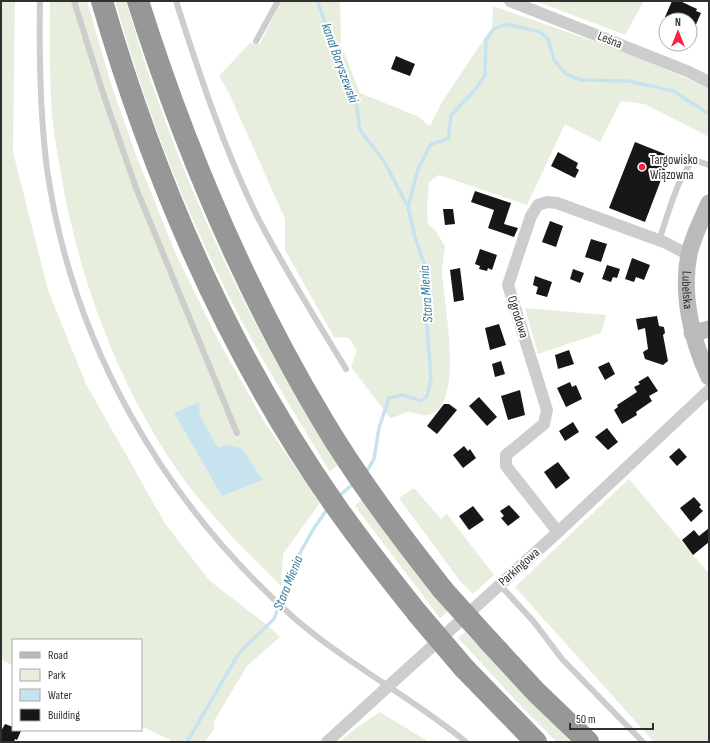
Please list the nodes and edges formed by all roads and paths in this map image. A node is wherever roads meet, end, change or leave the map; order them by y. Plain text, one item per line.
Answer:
1 (40, 1) edge
2 (74, 1) edge
3 (102, 1) edge
4 (138, 1) edge
5 (176, 1) edge
6 (278, 1) edge
7 (510, 1) edge
8 (256, 41) dead end
9 (709, 82) edge
10 (709, 165) edge
11 (709, 202) edge
12 (659, 241) junction
13 (689, 255) junction
14 (709, 329) edge
15 (692, 333) junction
16 (346, 369) dead end
17 (709, 377) edge
18 (709, 390) edge
19 (237, 433) dead end
20 (558, 532) junction
21 (500, 585) junction
22 (387, 688) junction
23 (327, 742) edge
24 (466, 742) edge
25 (536, 742) edge
26 (588, 742) edge
27 (643, 742) edge

1 - 22 lane
2 - 19 lane
3 - 25 highway, bridge
4 - 26 highway, bridge
5 - 16 lane
6 - 8 lane
7 - 9 street, Leśna
10 - 12 lane
11 - 13 main road, Lubelska
12 - 13 street, Ogrodowa
12 - 20 street, Ogrodowa
13 - 15 main road, Lubelska
14 - 15 main road
15 - 17 main road, Lubelska
18 - 20 street, Parkingowa
20 - 21 street, Parkingowa
21 - 22 street, Parkingowa
21 - 27 lane
22 - 23 street, Parkingowa
22 - 24 lane

